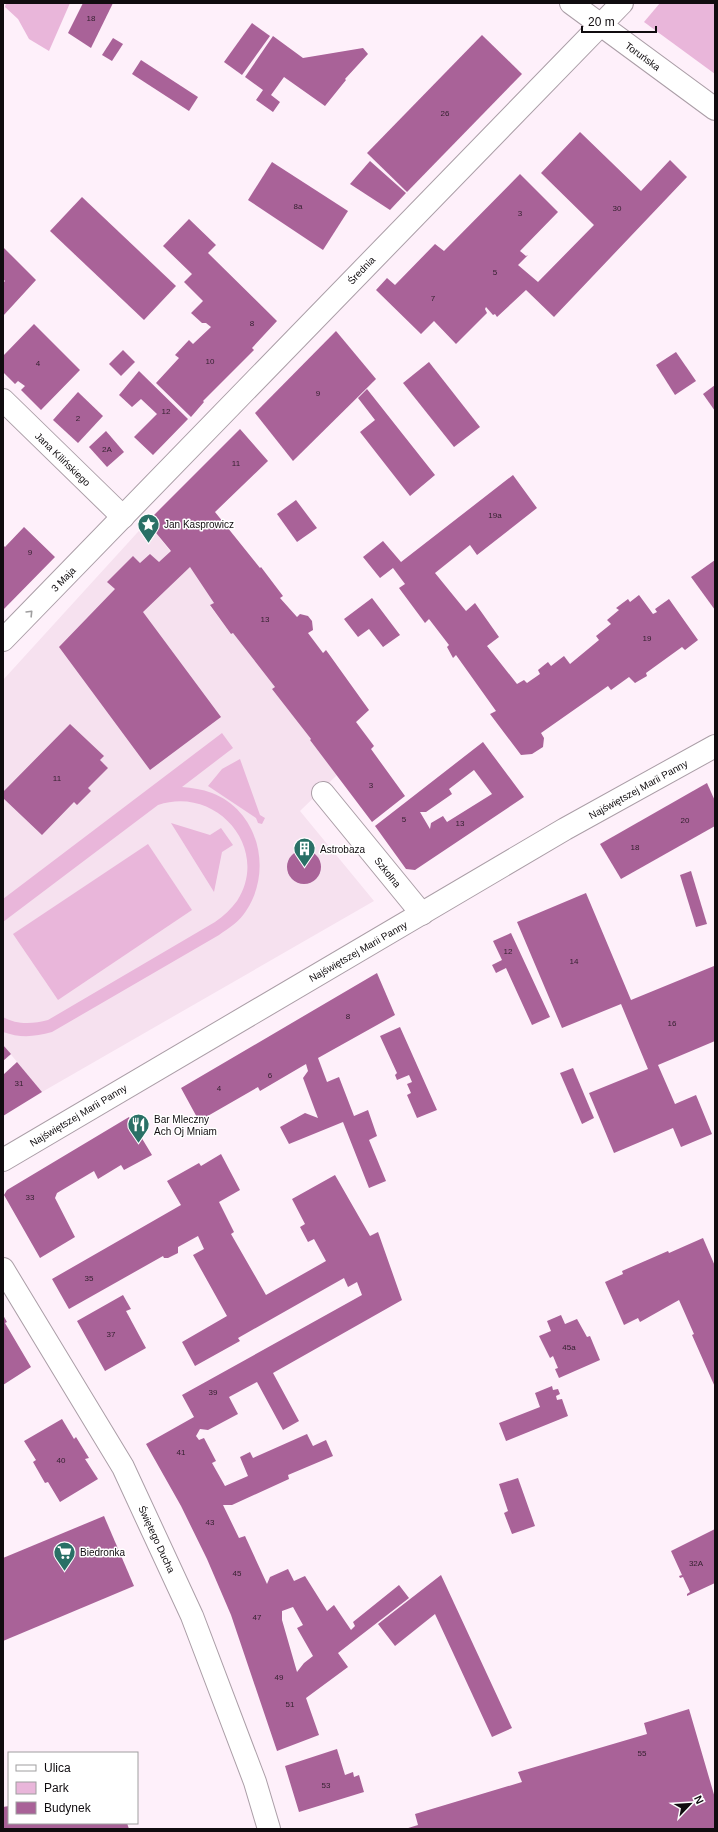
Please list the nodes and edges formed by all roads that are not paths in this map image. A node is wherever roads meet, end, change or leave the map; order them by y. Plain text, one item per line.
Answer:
1 (571, 3) edge
2 (622, 3) edge
3 (600, 25) junction
4 (715, 109) edge
5 (3, 400) edge
6 (123, 517) junction
7 (3, 640) edge
8 (715, 746) edge
9 (323, 793) dead end
10 (422, 914) junction
11 (3, 1160) edge
12 (3, 1269) edge
13 (269, 1829) edge

1 - 3 street, Toruńska
2 - 3 street, Średnia
3 - 4 street, Toruńska
3 - 6 street, Średnia
5 - 6 street, Jana Kilińskiego
7 -> 6 street, 3 Maja
8 - 10 street, Najświętszej Marii Panny
9 - 10 street, Szkolna
10 - 11 street, Najświętszej Marii Panny
12 - 13 street, Świętego Ducha

